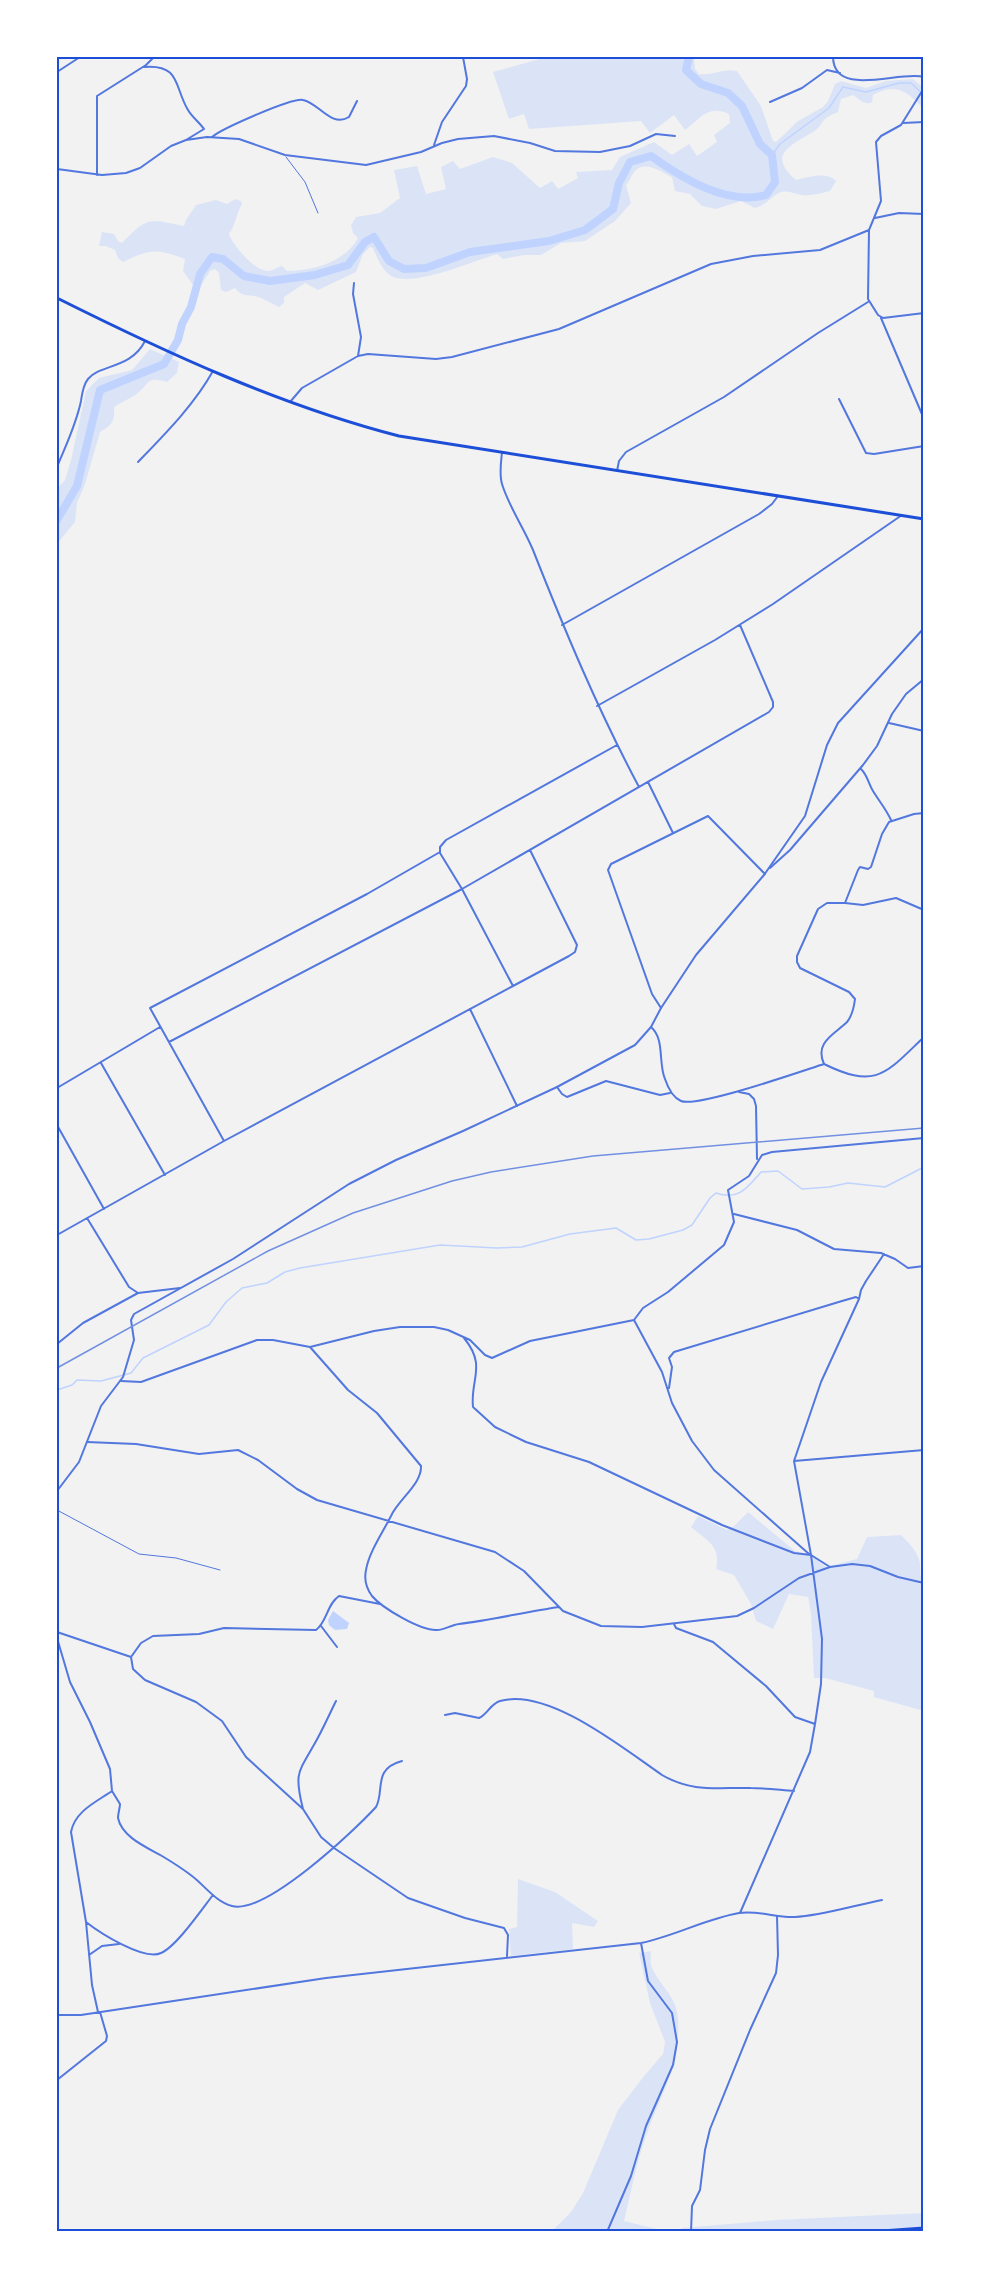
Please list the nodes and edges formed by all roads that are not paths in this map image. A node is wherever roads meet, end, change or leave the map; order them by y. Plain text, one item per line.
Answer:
1 (80, 57) edge
2 (154, 57) edge
3 (463, 57) edge
4 (833, 57) edge
5 (144, 67) junction
6 (57, 72) edge
7 (840, 73) junction
8 (924, 77) edge
9 (924, 88) edge
10 (357, 101) dead end
11 (770, 102) dead end
12 (924, 122) edge
13 (903, 123) junction
14 (675, 136) dead end
15 (212, 137) junction
16 (186, 140) junction
17 (434, 145) junction
18 (285, 156) junction
19 (57, 169) edge
20 (97, 175) junction
21 (318, 213) dead end
22 (924, 214) edge
23 (875, 218) junction
24 (869, 230) junction
25 (354, 283) dead end
26 (57, 298) edge
27 (868, 303) junction
28 (924, 314) edge
29 (880, 317) junction
30 (145, 341) junction
31 (358, 356) junction
32 (213, 371) junction
33 (839, 399) dead end
34 (290, 402) junction
35 (924, 419) edge
36 (924, 446) edge
37 (502, 452) junction
38 (138, 462) dead end
39 (57, 467) edge
40 (617, 471) junction
41 (778, 496) junction
42 (902, 515) junction
43 (924, 519) edge
44 (562, 625) junction
45 (740, 625) junction
46 (924, 628) edge
47 (924, 679) edge
48 (597, 706) junction
49 (888, 723) junction
50 (924, 731) edge
51 (617, 745) junction
52 (860, 769) junction
53 (648, 782) junction
54 (639, 787) junction
55 (924, 813) edge
56 (891, 820) junction
57 (673, 833) junction
58 (530, 849) junction
59 (440, 852) junction
60 (768, 870) junction
61 (765, 874) junction
62 (462, 889) junction
63 (845, 903) junction
64 (924, 910) edge
65 (513, 986) junction
66 (660, 1008) junction
67 (470, 1009) junction
68 (160, 1027) junction
69 (651, 1027) junction
70 (924, 1037) edge
71 (168, 1042) junction
72 (101, 1063) junction
73 (824, 1064) junction
74 (557, 1087) junction
75 (57, 1088) edge
76 (736, 1092) junction
77 (671, 1093) junction
78 (517, 1106) junction
79 (57, 1125) edge
80 (924, 1138) edge
81 (224, 1141) junction
82 (757, 1161) junction
83 (165, 1175) junction
84 (104, 1209) junction
85 (734, 1214) junction
86 (87, 1218) junction
87 (57, 1235) edge
88 (884, 1254) junction
89 (924, 1266) edge
90 (180, 1288) junction
91 (138, 1293) junction
92 (859, 1299) junction
93 (634, 1320) junction
94 (462, 1336) junction
95 (57, 1344) edge
96 (309, 1347) junction
97 (122, 1379) junction
98 (669, 1391) junction
99 (87, 1442) junction
100 (924, 1450) edge
101 (794, 1461) junction
102 (57, 1491) edge
103 (57, 1510) edge
104 (388, 1521) junction
105 (811, 1555) junction
106 (830, 1567) junction
107 (220, 1570) dead end
108 (813, 1573) junction
109 (924, 1584) edge
110 (382, 1605) junction
111 (559, 1607) junction
112 (673, 1623) junction
113 (321, 1626) junction
114 (57, 1632) edge
115 (57, 1638) edge
116 (337, 1647) dead end
117 (131, 1657) junction
118 (336, 1701) dead end
119 (445, 1714) dead end
120 (815, 1724) junction
121 (402, 1761) dead end
122 (112, 1791) junction
123 (794, 1791) junction
124 (303, 1809) junction
125 (334, 1848) junction
126 (213, 1895) junction
127 (882, 1900) dead end
128 (740, 1913) junction
129 (777, 1916) junction
130 (86, 1922) junction
131 (641, 1942) junction
132 (122, 1944) junction
133 (88, 1956) junction
134 (507, 1957) junction
135 (99, 2012) junction
136 (57, 2015) edge
137 (57, 2080) edge
138 (924, 2229) edge
139 (607, 2232) edge
140 (691, 2232) edge
141 (867, 2232) edge

1 - 6 street
2 - 5 street
3 - 17 street
4 - 7 street
5 - 16 street
5 - 20 street
7 - 8 street
7 - 11 street
9 - 13 street
10 - 15 street
12 - 13 street
13 - 23 street
14 - 17 street
15 - 16 street
15 - 18 street
16 - 20 street
17 - 18 street
18 - 21 lane
19 - 20 street
22 - 23 street
23 - 24 street
24 - 27 street
24 - 31 street
25 - 31 street
26 - 30 main road
27 - 29 street
27 - 40 street
28 - 29 street
29 - 35 street
30 - 32 main road
30 - 39 street
31 - 34 street
32 - 34 main road
32 - 38 street
33 - 36 street
34 - 37 main road
37 - 40 main road
37 - 44 street
40 - 41 main road
41 - 42 main road
41 - 44 street
42 - 43 main road
42 - 45 street
44 - 48 street
45 - 48 street
45 - 53 street
46 - 60 street
47 - 49 street
48 - 51 street
49 - 50 street
49 - 52 street
51 - 54 street
51 - 59 street
52 - 56 street
52 - 60 street
53 - 54 street
53 - 57 street
54 - 58 street
55 - 56 street
56 - 63 street
57 - 61 street
57 - 66 street
58 - 62 street
58 - 65 street
59 - 62 street
59 - 68 street
60 - 61 street
61 - 66 street
62 - 65 street
62 - 71 street
63 - 64 street
63 - 73 street
65 - 67 street
66 - 69 street
67 - 78 street
67 - 81 street
68 - 71 street
68 - 72 street
69 - 74 street
69 - 77 street
70 - 73 street
71 - 81 street
72 - 75 street
72 - 83 street
73 - 76 street
74 - 77 street
74 - 78 street
76 - 77 street
76 - 82 street
78 - 90 street
79 - 84 street
80 - 82 street
81 - 83 street
82 - 85 street
83 - 84 street
84 - 86 street
85 - 88 street
85 - 93 street
86 - 87 street
86 - 91 street
88 - 89 street
88 - 92 street
90 - 91 street
90 - 97 street
91 - 95 street
92 - 98 street
92 - 101 street
93 - 94 street
93 - 98 street
94 - 96 street
94 - 105 street
96 - 97 street
96 - 104 street
97 - 99 street
98 - 105 street
99 - 102 street
99 - 104 street
100 - 101 street
101 - 105 street
103 - 107 lane
104 - 110 street
104 - 111 street
105 - 106 street
105 - 108 street
106 - 108 street
106 - 109 street
108 - 112 street
108 - 120 street
110 - 111 street
110 - 113 street
111 - 112 street
112 - 120 street
113 - 116 street
113 - 117 street
114 - 117 street
115 - 122 street
117 - 124 street
118 - 124 street
119 - 123 street
120 - 123 street
121 - 125 street
122 - 126 street
122 - 130 street
123 - 128 street
124 - 125 street
125 - 126 street
125 - 134 street
126 - 132 street
127 - 129 street
128 - 129 street
128 - 131 street
129 - 140 street
130 - 132 street
130 - 133 street
131 - 134 street
131 - 139 street
132 - 133 street
133 - 135 street
134 - 135 street
135 - 136 street
135 - 137 street
138 - 141 main road

